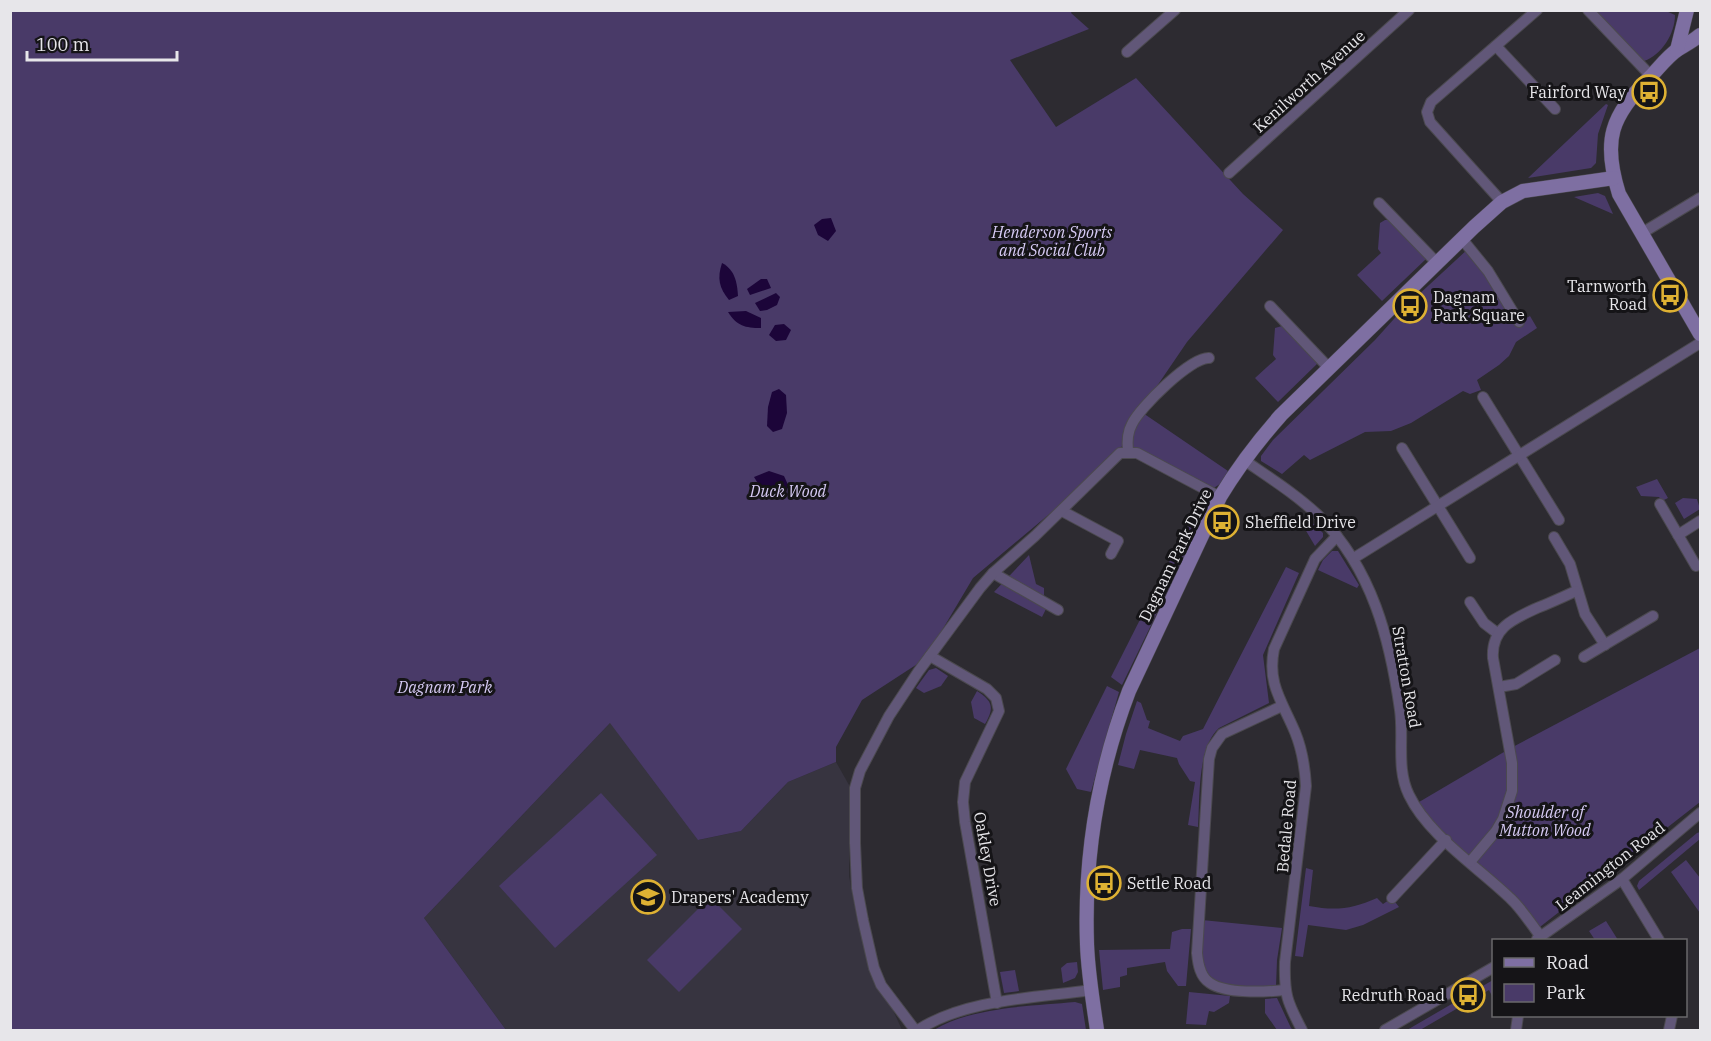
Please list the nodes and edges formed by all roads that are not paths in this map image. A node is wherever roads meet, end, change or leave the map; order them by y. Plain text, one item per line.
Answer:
1 (1175, 10) edge
2 (1408, 10) edge
3 (1537, 10) edge
4 (1588, 10) edge
5 (1687, 10) edge
6 (1701, 35) edge
7 (1496, 46) junction
8 (1677, 50) junction
9 (1127, 52) dead end
10 (1651, 76) junction
11 (1555, 109) dead end
12 (1229, 173) dead end
13 (1614, 178) junction
14 (1701, 198) edge
15 (1502, 202) junction
16 (1379, 203) dead end
17 (1642, 233) junction
18 (1462, 239) junction
19 (1437, 263) junction
20 (1270, 306) dead end
21 (1519, 322) dead end
22 (1701, 334) edge
23 (1701, 343) edge
24 (1209, 358) dead end
25 (1329, 368) junction
26 (1483, 397) dead end
27 (1402, 448) dead end
28 (1128, 452) junction
29 (1519, 456) junction
30 (1244, 460) junction
31 (1220, 497) junction
32 (1660, 504) dead end
33 (1438, 507) junction
34 (1062, 511) junction
35 (1559, 520) dead end
36 (1701, 521) edge
37 (1678, 535) junction
38 (1336, 536) junction
39 (1554, 537) dead end
40 (1111, 554) dead end
41 (1354, 558) junction
42 (1470, 558) dead end
43 (1696, 566) dead end
44 (993, 573) junction
45 (1576, 591) junction
46 (1470, 602) dead end
47 (1058, 610) dead end
48 (1653, 616) dead end
49 (1497, 633) junction
50 (1605, 645) junction
51 (930, 656) junction
52 (1584, 657) dead end
53 (1555, 660) dead end
54 (1499, 687) junction
55 (1282, 706) junction
56 (1699, 817) edge
57 (1446, 840) junction
58 (1470, 862) junction
59 (1622, 879) junction
60 (1392, 898) dead end
61 (1538, 938) edge
62 (1658, 939) edge
63 (1492, 968) edge
64 (1091, 990) junction
65 (1284, 990) junction
66 (997, 1003) junction
67 (916, 1030) edge
68 (1097, 1030) edge
69 (1302, 1030) edge
70 (1385, 1030) edge

1 - 9 street
2 - 12 street, Kenilworth Avenue
3 - 7 street
4 - 10 street
5 - 8 street
6 - 8 street
7 - 11 street
7 - 15 street
8 - 10 street
10 - 13 street
13 - 15 street, Dagnam Park Drive
13 - 17 street
14 - 17 street
15 - 18 street, Dagnam Park Drive
16 - 19 street
17 - 22 street
18 - 19 street, Dagnam Park Drive
18 - 21 street
19 - 25 street, Dagnam Park Drive
20 - 25 street
23 - 29 street
24 - 28 street
25 - 30 street, Dagnam Park Drive
26 - 29 street
27 - 33 street
28 - 31 street
28 - 34 street
29 - 33 street
29 - 35 street
30 - 31 street, Dagnam Park Drive
30 - 38 street, Stratton Road
31 - 64 street, Dagnam Park Drive
32 - 37 street
33 - 41 street
33 - 42 street
34 - 40 street
34 - 44 street
36 - 37 street
37 - 43 street
38 - 41 street, Stratton Road
38 - 55 street, Bedale Road
39 - 45 street
41 - 57 street, Stratton Road
44 - 47 street
44 - 51 street
45 - 49 street
45 - 50 street
46 - 49 street
48 - 50 street
49 - 54 street
50 - 52 street
51 - 66 street, Oakley Drive
51 - 67 street
53 - 54 street
54 - 58 street
55 - 65 street, Bedale Road
55 - 65 street
56 - 59 street, Leamington Road
57 - 58 street, Stratton Road
57 - 60 street
58 - 61 street, Stratton Road
59 - 61 street, Leamington Road
59 - 62 street
63 - 70 street
64 - 66 street
64 - 68 street, Dagnam Park Drive
65 - 69 street, Bedale Road
66 - 67 street

